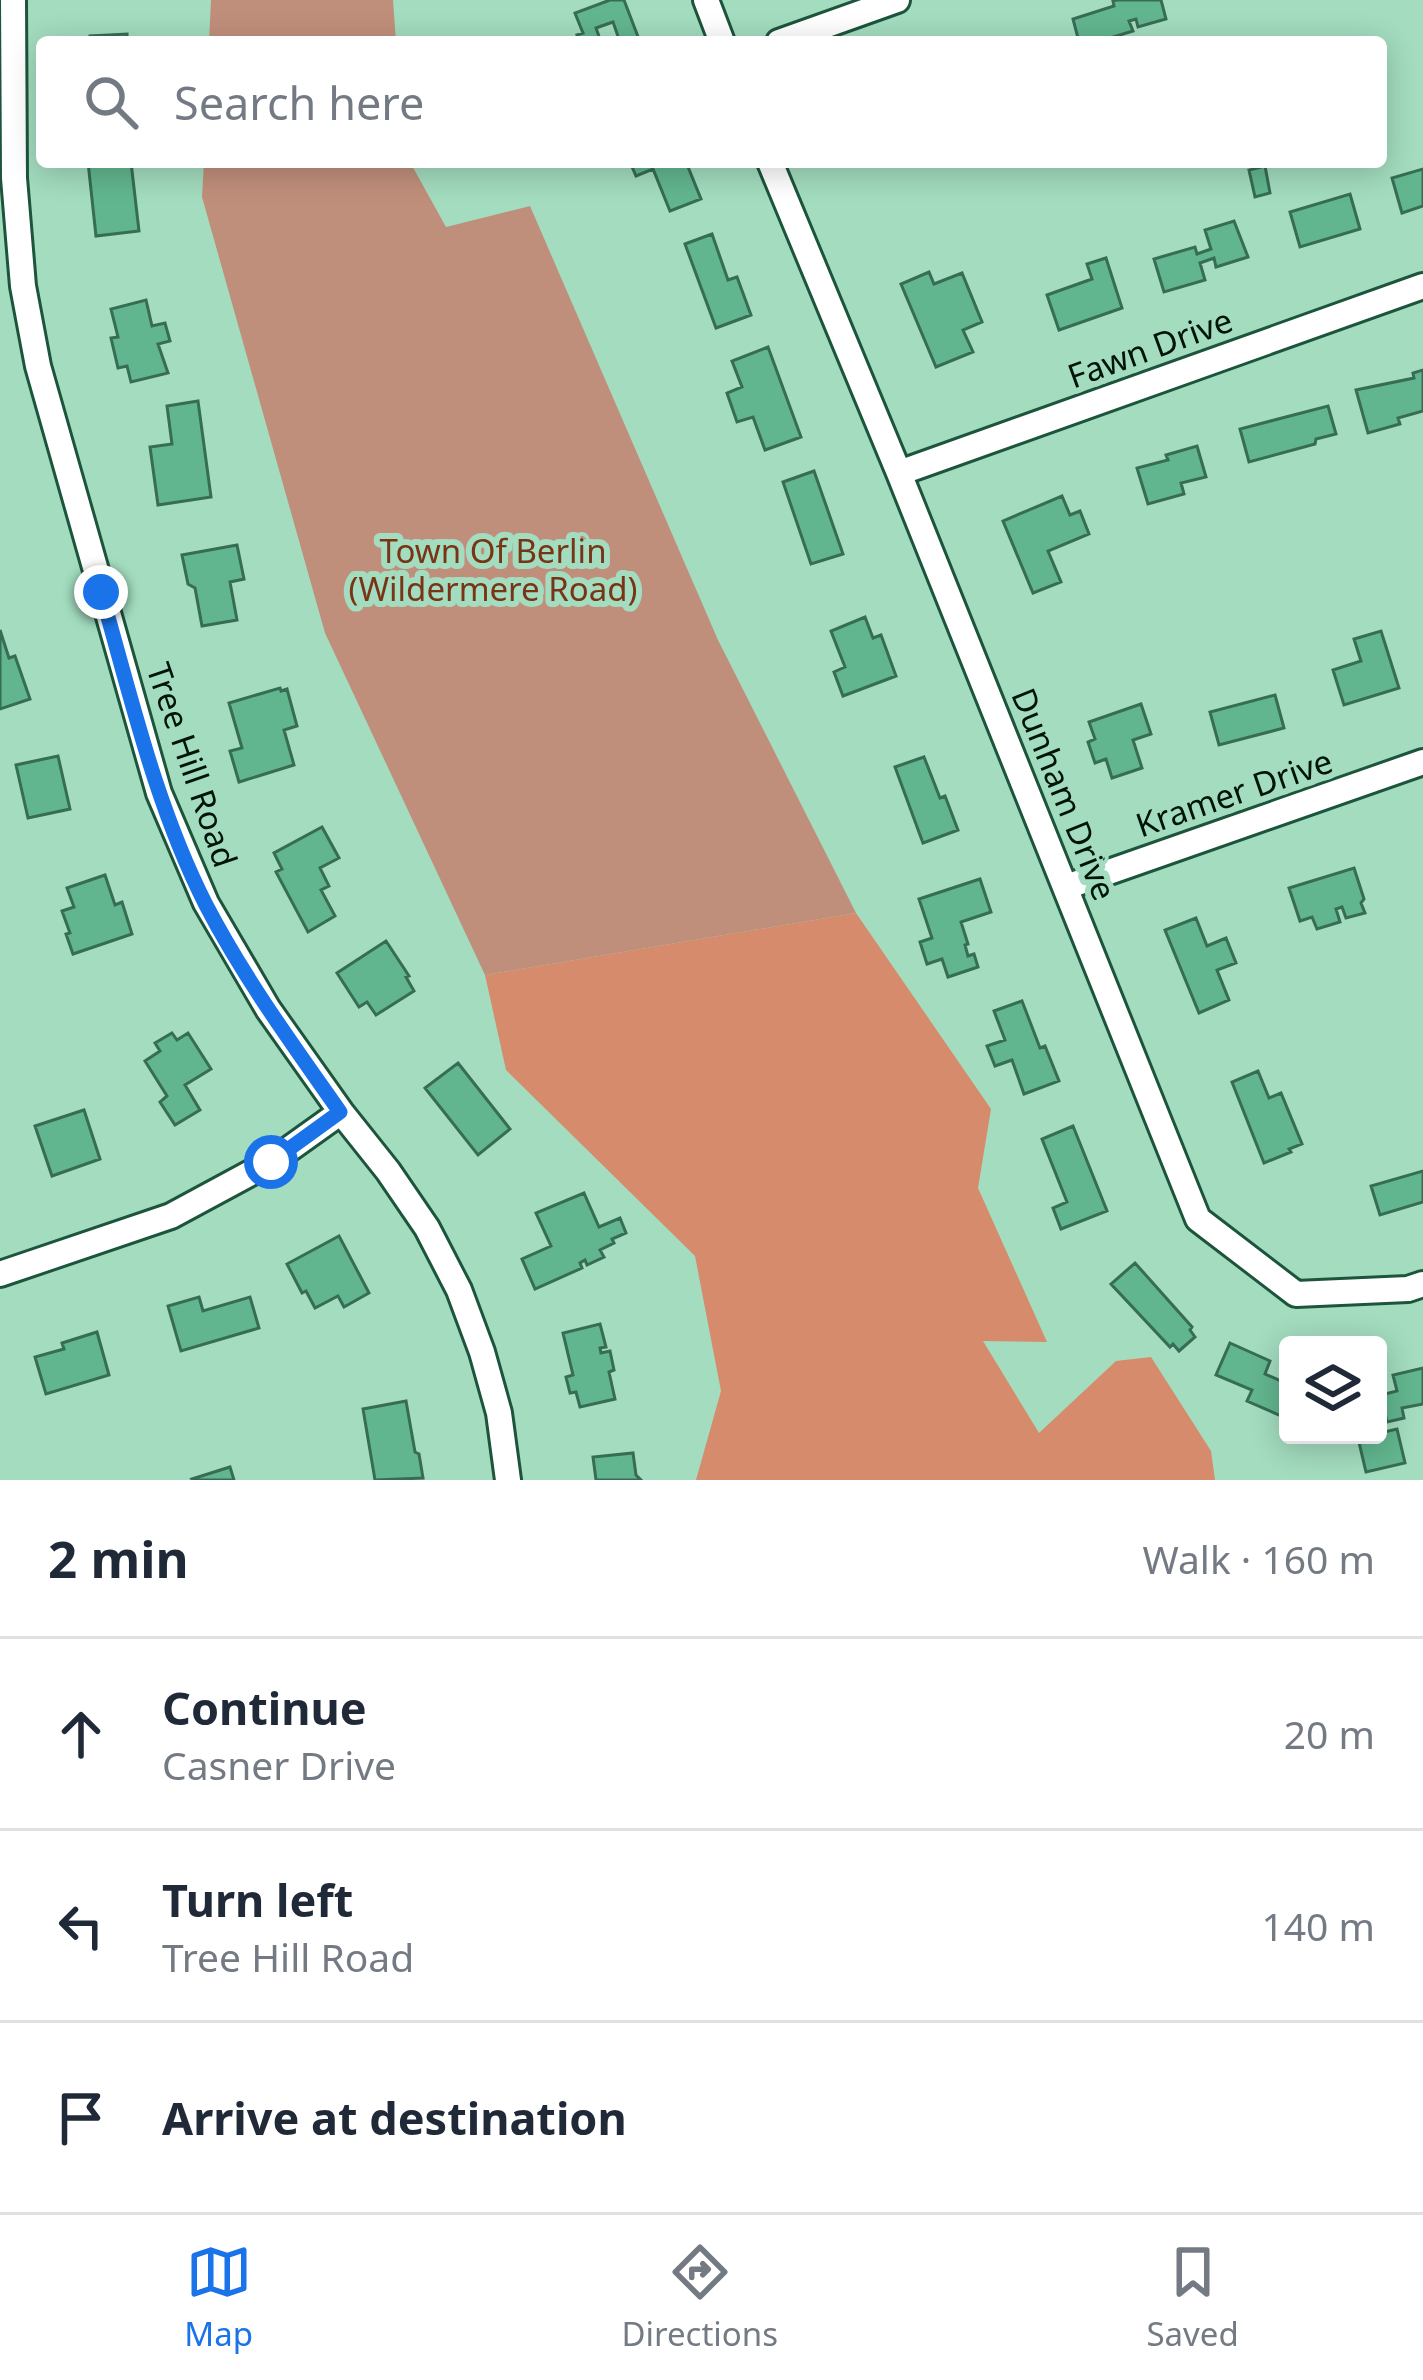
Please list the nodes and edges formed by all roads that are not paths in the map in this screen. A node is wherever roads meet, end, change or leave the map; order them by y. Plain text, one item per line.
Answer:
1 (13, 0) edge
2 (706, 0) edge
3 (897, 0) edge
4 (720, 36) edge
5 (796, 36) edge
6 (772, 168) edge
7 (1423, 286) edge
8 (899, 473) junction
9 (1423, 762) edge
10 (1066, 887) junction
11 (340, 1112) junction
12 (0, 1274) edge
13 (1423, 1284) edge
14 (508, 1480) edge

1 - 11 street, Tree Hill Road
2 - 4 street
3 - 5 street
6 - 8 street, Dunham Drive
7 - 8 street, Fawn Drive
8 - 10 street, Dunham Drive
9 - 10 street, Kramer Drive
10 - 13 street, Dunham Drive
11 - 12 street
11 - 14 street, Tree Hill Road

